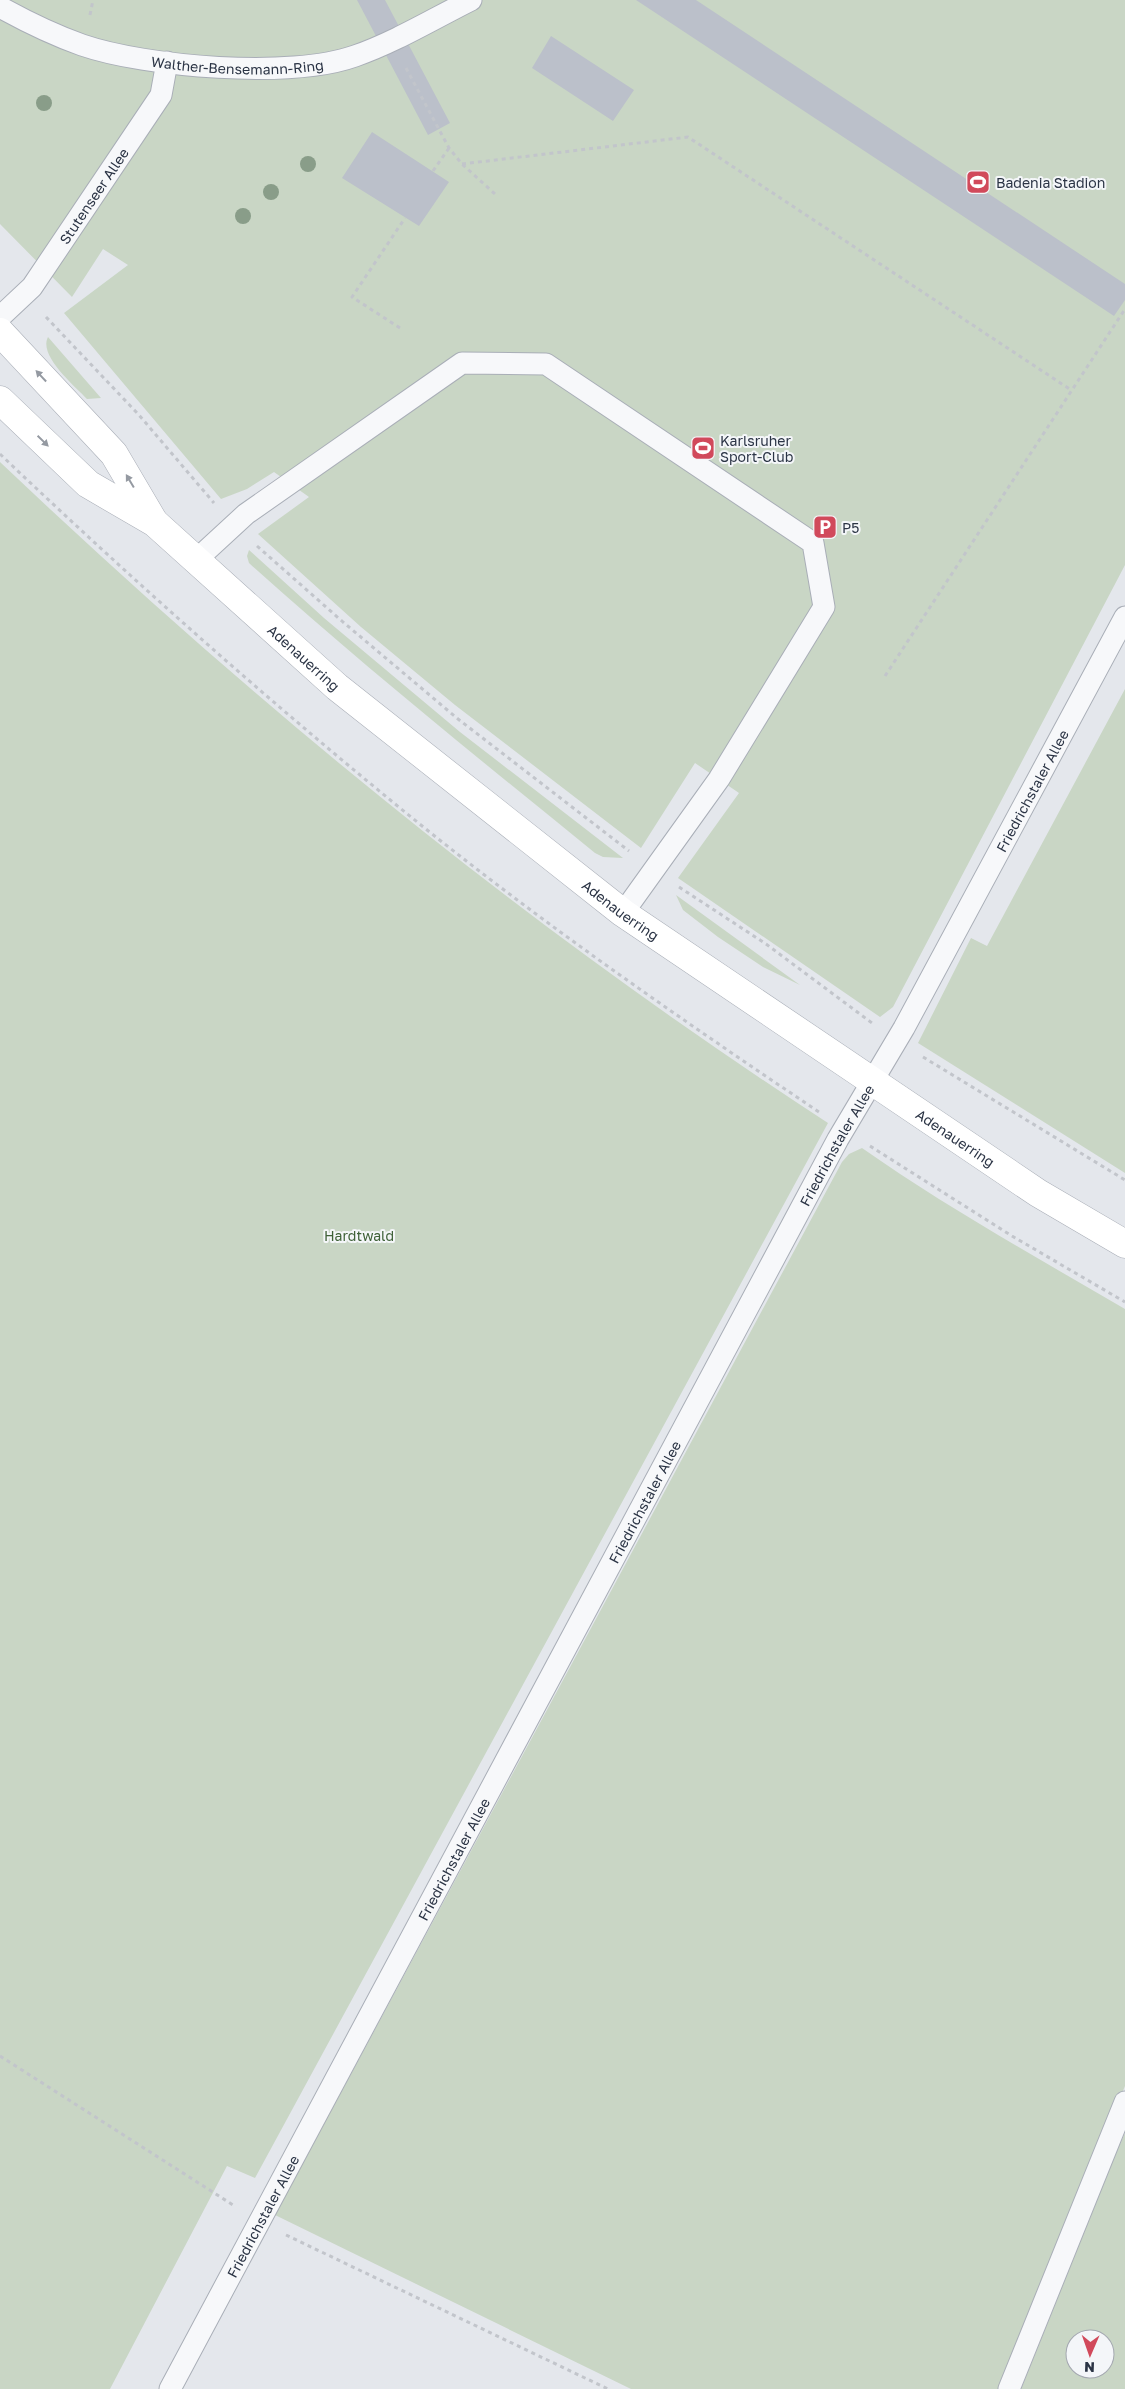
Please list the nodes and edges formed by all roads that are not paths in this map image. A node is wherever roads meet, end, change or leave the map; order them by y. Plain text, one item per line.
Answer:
1 (471, 0) edge
2 (0, 7) edge
3 (167, 62) junction
4 (0, 317) edge
5 (0, 332) edge
6 (0, 400) edge
7 (155, 523) junction
8 (195, 561) junction
9 (1125, 617) edge
10 (623, 913) junction
11 (872, 1080) junction
12 (1125, 1244) edge
13 (1125, 2102) edge
14 (170, 2389) edge
15 (1009, 2389) edge

1 - 3 lane, Walther-Bensemann-Ring
2 - 3 lane, Walther-Bensemann-Ring
3 - 4 lane, Stutenseer Allee
7 -> 5 main road, Adenauerring
6 -> 7 main road, Adenauerring
7 - 8 main road, Adenauerring
8 - 10 main road, Adenauerring
8 - 10 lane
9 - 11 lane, Friedrichstaler Allee
10 - 11 main road, Adenauerring
11 - 12 main road, Adenauerring
11 - 14 lane, Friedrichstaler Allee
13 - 15 lane

